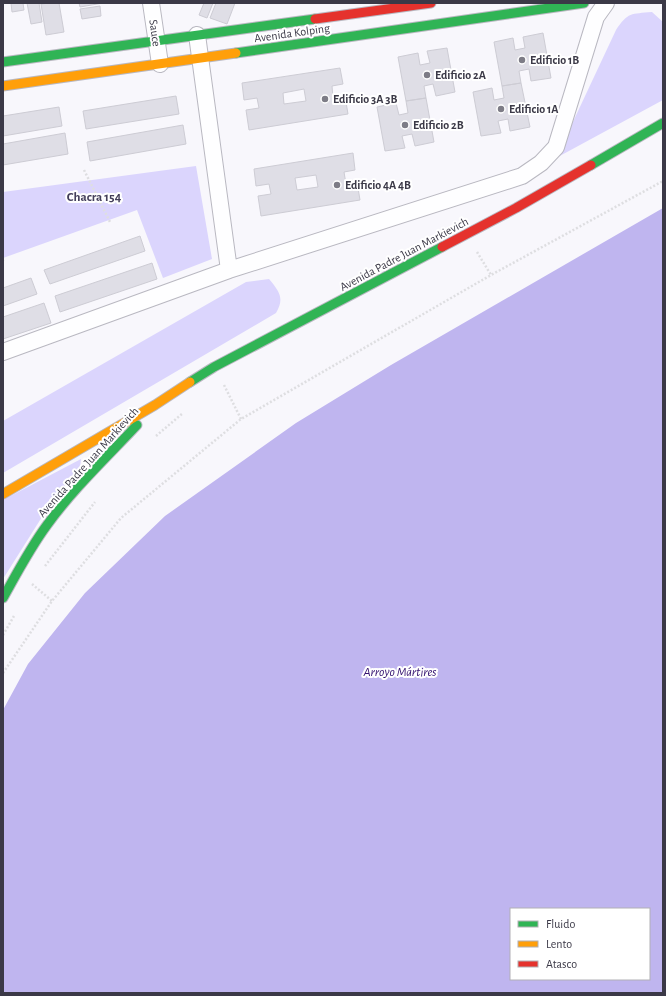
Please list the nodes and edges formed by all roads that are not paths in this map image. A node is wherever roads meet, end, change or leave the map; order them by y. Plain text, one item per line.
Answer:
1 (151, 3) edge
2 (431, 3) edge
3 (584, 3) edge
4 (606, 3) edge
5 (197, 35) junction
6 (156, 41) junction
7 (200, 58) junction
8 (3, 62) edge
9 (160, 64) junction
10 (3, 86) edge
11 (663, 123) edge
12 (229, 270) junction
13 (3, 352) edge
14 (155, 405) junction
15 (3, 494) edge
16 (3, 598) edge

1 - 6 street, Sauce
2 - 5 street, Avenida Kolping
3 - 7 street, Avenida Kolping
4 - 12 street
5 - 6 street, Avenida Kolping
5 - 7 street
6 - 8 street, Avenida Kolping
6 - 9 street, Sauce
7 - 9 street, Avenida Kolping
7 - 12 street
9 - 10 street, Avenida Kolping
11 - 14 street, Avenida Padre Juan Markievich
12 - 13 street
14 - 15 street, Avenida Padre Juan Markievich
14 - 16 street, Avenida Padre Juan Markievich

